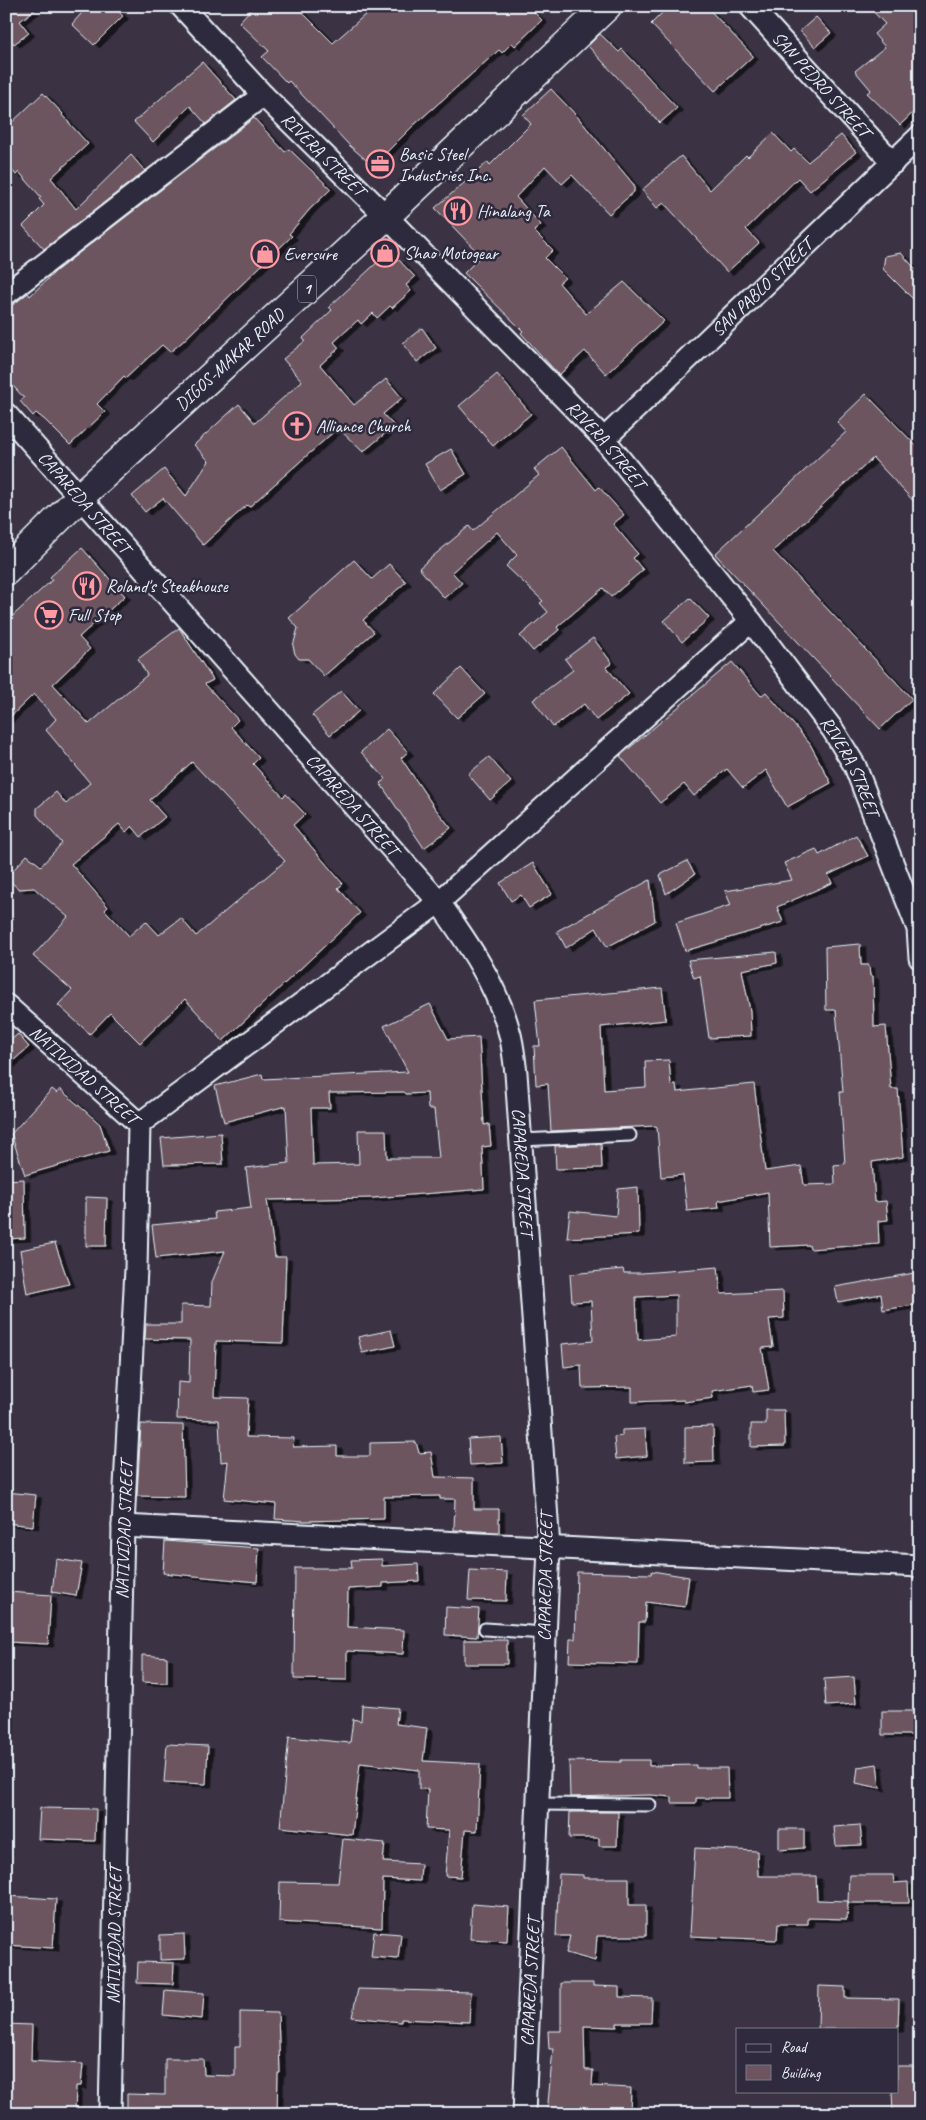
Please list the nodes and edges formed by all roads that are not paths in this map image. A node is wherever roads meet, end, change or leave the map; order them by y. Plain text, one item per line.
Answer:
1 (181, 6) edge
2 (607, 6) edge
3 (750, 6) edge
4 (263, 95) junction
5 (920, 136) edge
6 (893, 163) junction
7 (386, 216) junction
8 (6, 294) edge
9 (6, 414) edge
10 (604, 439) junction
11 (80, 496) junction
12 (6, 571) edge
13 (751, 620) junction
14 (440, 902) junction
15 (919, 929) edge
16 (920, 958) edge
17 (6, 1005) edge
18 (139, 1124) junction
19 (630, 1135) dead end
20 (521, 1140) junction
21 (123, 1526) junction
22 (549, 1548) junction
23 (920, 1566) edge
24 (484, 1629) dead end
25 (545, 1633) junction
26 (538, 1804) junction
27 (650, 1805) dead end
28 (110, 2114) edge
29 (524, 2114) edge

1 - 4 street, RIVERA STREET
2 - 7 main road, DIGOS-MAKAR ROAD / 1
3 - 6 street, SAN PEDRO STREET
4 - 7 street, RIVERA STREET
4 - 8 street
5 - 6 street, SAN PABLO STREET
6 - 10 street, SAN PABLO STREET
7 - 10 street, RIVERA STREET
7 - 11 main road, DIGOS-MAKAR ROAD / 1
9 - 11 street, CAPAREDA STREET
10 - 13 street, RIVERA STREET
11 - 12 main road, DIGOS-MAKAR ROAD / 1
11 - 14 street, CAPAREDA STREET
13 - 14 street
13 - 15 street, RIVERA STREET
14 - 18 street
14 - 20 street, CAPAREDA STREET
15 - 16 street, RIVERA STREET
17 - 18 street, NATIVIDAD STREET
18 - 21 street, NATIVIDAD STREET
19 - 20 lane
20 - 22 street, CAPAREDA STREET
21 - 22 street
21 - 28 street, NATIVIDAD STREET
22 - 23 street
22 - 25 street, CAPAREDA STREET
24 - 25 lane
25 - 26 street, CAPAREDA STREET
26 - 27 lane
26 - 29 street, CAPAREDA STREET

